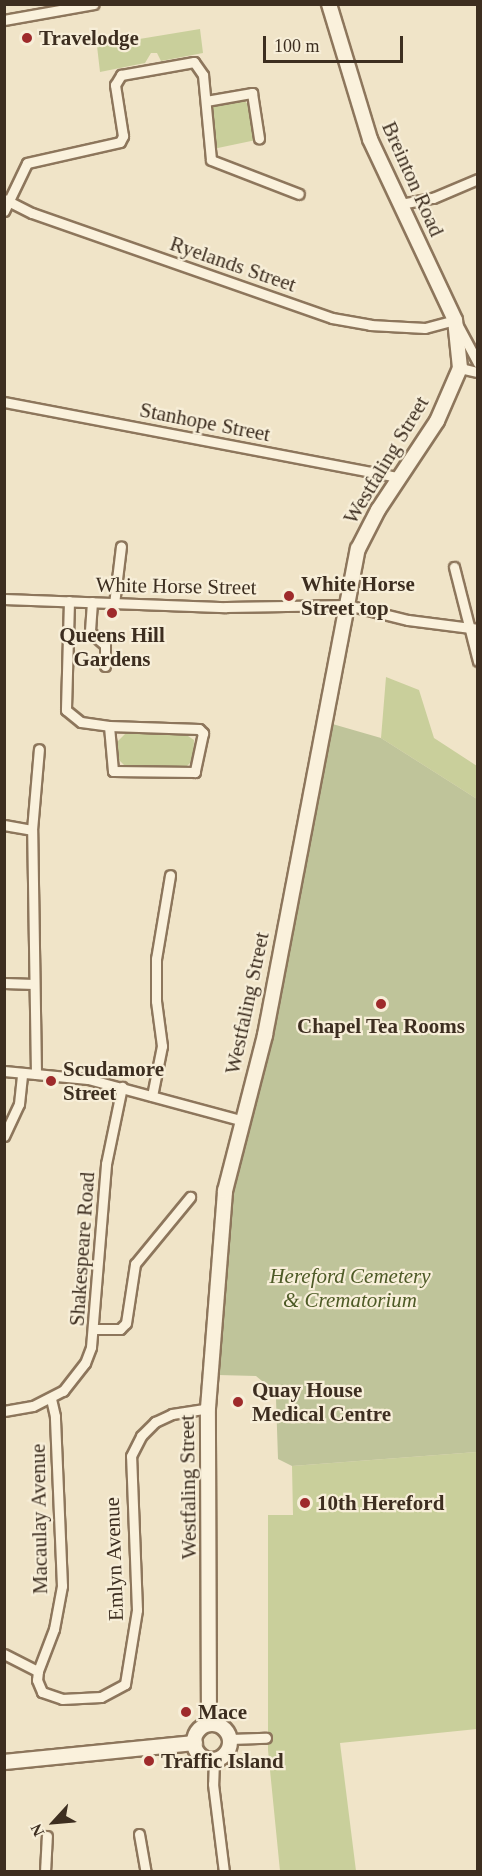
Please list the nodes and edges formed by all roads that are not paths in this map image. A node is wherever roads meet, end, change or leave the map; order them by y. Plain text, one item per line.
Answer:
1 (94, 4) edge
2 (329, 4) edge
3 (4, 20) edge
4 (206, 101) junction
5 (259, 138) dead end
6 (477, 179) edge
7 (299, 194) dead end
8 (7, 199) edge
9 (400, 204) junction
10 (4, 212) edge
11 (455, 320) junction
12 (477, 363) edge
13 (460, 368) junction
14 (477, 372) edge
15 (4, 402) edge
16 (399, 477) junction
17 (121, 546) dead end
18 (454, 567) dead end
19 (4, 599) edge
20 (69, 601) junction
21 (92, 602) junction
22 (114, 604) junction
23 (347, 605) junction
24 (473, 629) edge
25 (477, 661) edge
26 (105, 666) dead end
27 (109, 726) junction
28 (39, 749) dead end
29 (4, 825) edge
30 (32, 830) junction
31 (170, 875) dead end
32 (4, 983) edge
33 (34, 984) junction
34 (4, 1071) edge
35 (22, 1073) junction
36 (36, 1074) junction
37 (122, 1087) junction
38 (152, 1096) junction
39 (240, 1120) junction
40 (4, 1136) edge
41 (190, 1197) dead end
42 (95, 1329) junction
43 (51, 1399) junction
44 (208, 1408) junction
45 (4, 1411) edge
46 (4, 1654) edge
47 (38, 1671) junction
48 (209, 1724) junction
49 (266, 1738) dead end
50 (230, 1739) junction
51 (195, 1743) junction
52 (214, 1760) junction
53 (4, 1762) edge
54 (139, 1834) dead end
55 (47, 1836) dead end
56 (45, 1872) edge
57 (146, 1872) edge
58 (224, 1872) edge

1 - 3 street
2 - 9 street, Breinton Road
4 - 5 street
4 - 7 street
4 - 8 street
6 - 9 street
8 - 10 street
8 - 11 street, Ryelands Street
9 - 11 street, Breinton Road
11 - 12 street, Breinton Road
11 - 13 street, Westfaling Street
13 - 14 street
13 - 16 street, Westfaling Street
15 - 16 street, Stanhope Street
16 - 23 street, Westfaling Street
17 - 22 street
18 - 24 street
19 - 20 street, White Horse Street
20 - 21 street, White Horse Street
20 - 27 street
21 - 22 street, White Horse Street
21 - 26 street
22 - 23 street, White Horse Street
23 - 24 street, White Horse Street
23 - 39 street, Westfaling Street
24 - 25 street
27 - 27 street
28 - 30 street
29 - 30 street
30 - 33 street
31 - 38 street
32 - 33 street
33 - 36 street
34 - 35 street
35 - 36 street
35 - 40 street
36 - 37 street
37 - 38 street
37 - 42 street, Shakespeare Road
38 - 39 street
39 - 44 street, Westfaling Street
41 - 42 street
42 - 43 street, Shakespeare Road
43 - 45 street
43 - 47 street, Macaulay Avenue
44 - 47 street, Emlyn Avenue
44 - 48 street, Westfaling Street
46 - 47 street
48 - 50 street
48 - 51 street
49 - 50 street
50 - 52 street
51 - 52 street
51 - 53 street
52 - 58 street
54 - 57 street
55 - 56 street

